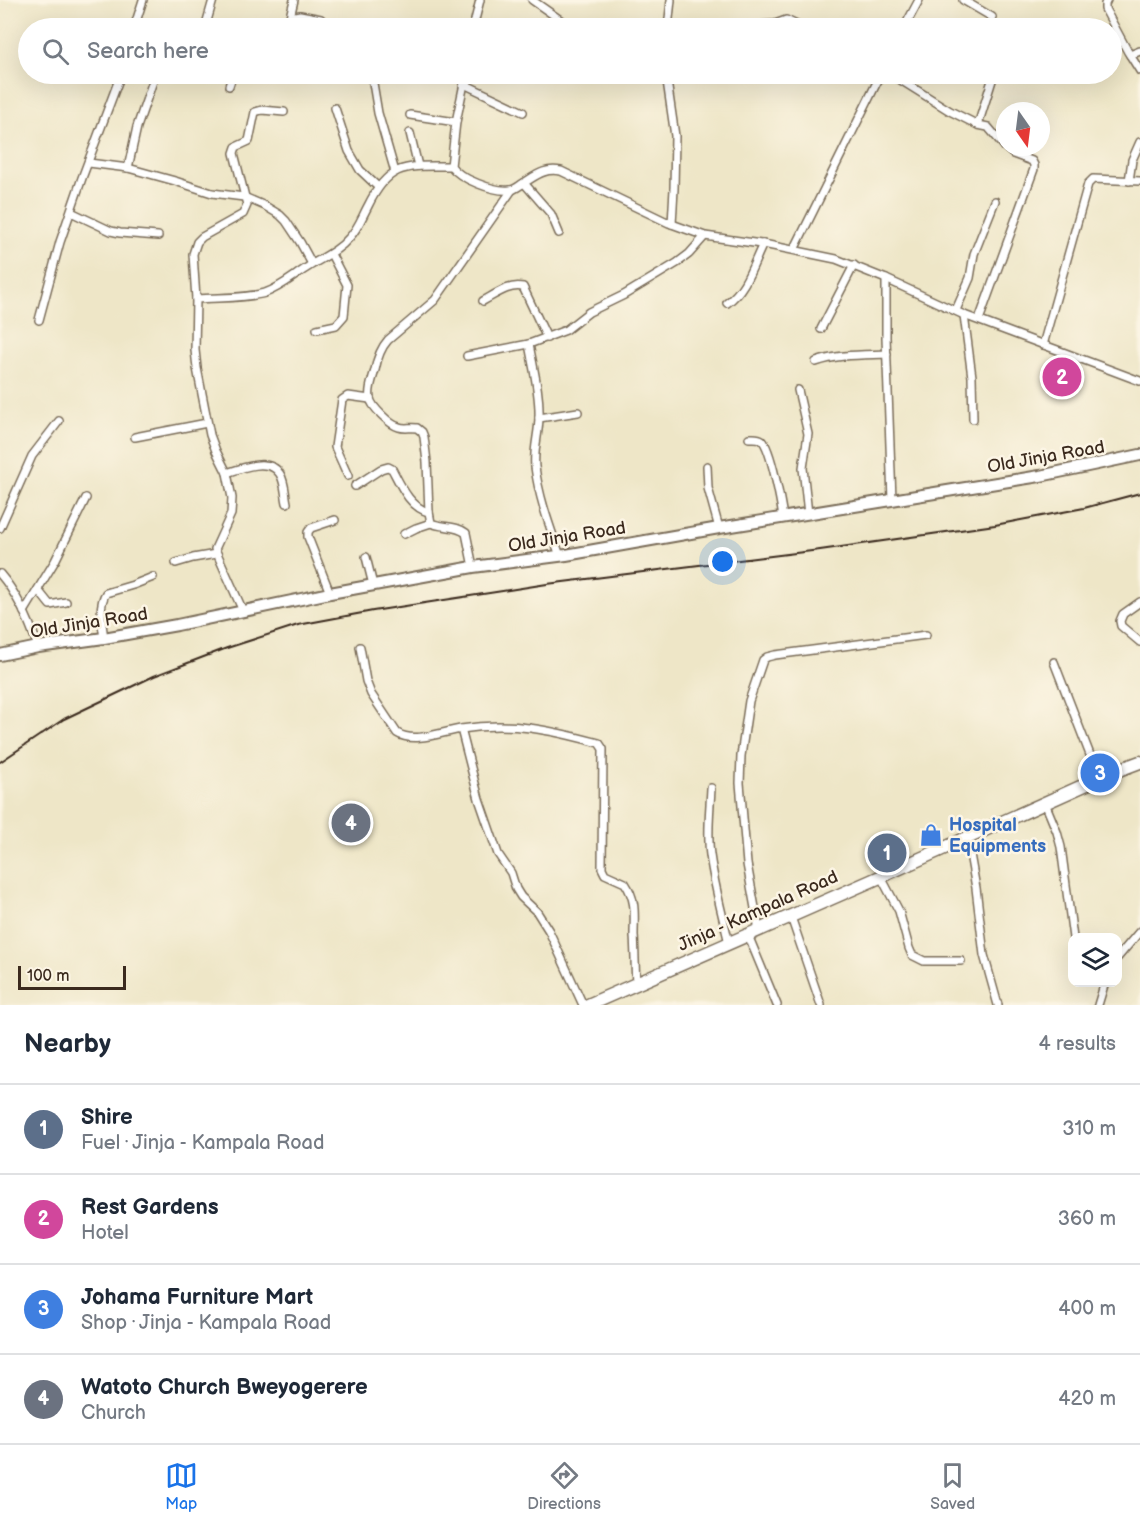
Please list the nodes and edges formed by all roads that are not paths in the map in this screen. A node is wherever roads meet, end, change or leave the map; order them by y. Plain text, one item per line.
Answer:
1 (143, 0) edge
2 (213, 0) edge
3 (294, 0) edge
4 (480, 0) edge
5 (671, 0) edge
6 (919, 0) edge
7 (963, 0) edge
8 (1107, 0) edge
9 (538, 1) edge
10 (290, 17) joint
11 (992, 17) dead end
12 (137, 18) edge
13 (208, 18) edge
14 (316, 18) edge
15 (476, 18) edge
16 (559, 18) edge
17 (669, 18) edge
18 (909, 18) edge
19 (1110, 18) edge
20 (1122, 41) edge
21 (1140, 51) edge
22 (1131, 55) junction
23 (1140, 71) edge
24 (117, 84) edge
25 (152, 84) edge
26 (373, 84) edge
27 (464, 84) joint
28 (667, 84) edge
29 (876, 84) edge
30 (907, 84) edge
31 (991, 84) edge
32 (334, 108) dead end
33 (284, 112) dead end
34 (523, 112) dead end
35 (410, 114) dead end
36 (456, 122) junction
37 (978, 125) junction
38 (410, 133) dead end
39 (996, 136) edge
40 (1140, 142) edge
41 (1018, 156) edge
42 (88, 163) junction
43 (417, 166) junction
44 (451, 166) junction
45 (128, 168) junction
46 (395, 172) junction
47 (1129, 181) junction
48 (1140, 182) edge
49 (524, 183) junction
50 (378, 187) junction
51 (512, 190) junction
52 (244, 197) junction
53 (995, 201) dead end
54 (70, 212) junction
55 (672, 224) junction
56 (559, 233) dead end
57 (158, 236) dead end
58 (705, 236) junction
59 (763, 244) junction
60 (794, 250) junction
61 (331, 255) junction
62 (312, 264) junction
63 (854, 265) junction
64 (886, 279) junction
65 (196, 299) junction
66 (483, 301) dead end
67 (728, 303) dead end
68 (956, 310) junction
69 (964, 315) junction
70 (39, 320) dead end
71 (979, 320) junction
72 (317, 329) dead end
73 (821, 329) dead end
74 (547, 338) junction
75 (529, 344) junction
76 (1043, 345) junction
77 (886, 354) junction
78 (467, 356) dead end
79 (816, 362) dead end
80 (1140, 381) edge
81 (798, 390) dead end
82 (370, 399) junction
83 (578, 412) dead end
84 (539, 418) junction
85 (973, 419) dead end
86 (59, 421) dead end
87 (207, 423) junction
88 (135, 437) dead end
89 (749, 438) dead end
90 (1140, 455) edge
91 (707, 466) dead end
92 (227, 473) junction
93 (348, 476) dead end
94 (355, 486) dead end
95 (86, 498) dead end
96 (892, 500) junction
97 (287, 503) dead end
98 (429, 512) junction
99 (808, 514) junction
100 (783, 518) junction
101 (335, 520) dead end
102 (431, 523) junction
103 (0, 528) edge
104 (719, 528) junction
105 (404, 534) dead end
106 (216, 554) junction
107 (560, 556) junction
108 (366, 557) dead end
109 (176, 563) dead end
110 (473, 567) junction
111 (0, 574) edge
112 (153, 577) dead end
113 (373, 585) junction
114 (38, 590) junction
115 (330, 593) junction
116 (66, 602) dead end
117 (1140, 602) edge
118 (243, 611) junction
119 (24, 612) junction
120 (926, 635) dead end
121 (104, 638) junction
122 (1140, 642) edge
123 (38, 646) junction
124 (360, 647) dead end
125 (0, 655) edge
126 (1054, 662) dead end
127 (461, 729) junction
128 (1140, 762) edge
129 (1099, 778) junction
130 (711, 788) dead end
131 (1045, 803) junction
132 (967, 837) junction
133 (881, 877) junction
134 (791, 917) junction
135 (1140, 931) edge
136 (754, 932) junction
137 (1072, 933) edge
138 (729, 943) junction
139 (1122, 952) edge
140 (961, 961) dead end
141 (636, 984) junction
142 (1102, 987) edge
143 (583, 1005) edge
144 (588, 1005) edge
145 (777, 1005) edge
146 (821, 1005) edge
147 (998, 1005) edge
148 (1098, 1005) edge

1 - 12 street
2 - 13 street
3 - 10 street
4 - 15 street
5 - 17 street
6 - 18 street
7 - 11 street
8 - 19 street
9 - 16 street
10 - 14 street
20 - 22 street
21 - 22 street
22 - 23 street
24 - 42 street
25 - 45 street
26 - 46 street
27 - 34 street
27 - 36 street
28 - 55 street
29 - 60 street
30 - 37 street
31 - 37 street
32 - 50 street
33 - 52 street
35 - 36 street
36 - 44 street
37 - 39 street
38 - 43 street
40 - 47 street
41 - 71 street
42 - 45 street
42 - 54 street
43 - 44 street
43 - 46 street
44 - 51 street
45 - 52 street
46 - 50 street
47 - 48 street
47 - 76 street
49 - 51 street
49 - 55 street
49 - 56 street
50 - 61 street
51 - 82 street
52 - 62 street
52 - 65 street
53 - 68 street
54 - 57 street
54 - 70 street
55 - 58 street
58 - 59 street
58 - 74 street
59 - 60 street
59 - 67 street
60 - 63 street
61 - 62 street
61 - 72 street
62 - 65 street
63 - 64 street
63 - 73 street
64 - 68 street
64 - 77 street
65 - 87 street
66 - 74 street
68 - 69 street
69 - 71 street
69 - 85 street
71 - 76 street
74 - 75 street
75 - 78 street
75 - 84 street
76 - 80 street
77 - 79 street
77 - 96 street
81 - 99 street
82 - 93 street
82 - 98 street
83 - 84 street
84 - 107 street
86 - 103 street
87 - 88 street
87 - 92 street
89 - 100 street
90 - 96 main road, Old Jinja Road
91 - 104 street
92 - 97 street
92 - 106 street
94 - 98 street
95 - 114 street
96 - 99 main road, Old Jinja Road
98 - 102 street
99 - 100 main road, Old Jinja Road
100 - 104 main road, Old Jinja Road
101 - 115 street
102 - 105 street
102 - 110 street
104 - 107 main road, Old Jinja Road
106 - 109 street
106 - 118 street
107 - 110 main road, Old Jinja Road
108 - 113 street
110 - 113 main road, Old Jinja Road
111 - 119 street
112 - 121 street
113 - 115 main road, Old Jinja Road
114 - 116 street
114 - 119 street
115 - 118 main road, Old Jinja Road
117 - 122 street
118 - 121 main road, Old Jinja Road
119 - 123 street
120 - 136 street
121 - 123 main road, Old Jinja Road
123 - 125 main road, Old Jinja Road
124 - 127 street
126 - 129 street
127 - 141 street
127 - 143 street
128 - 129 highway, Jinja - Kampala Road
129 - 131 highway, Jinja - Kampala Road
130 - 138 street
131 - 132 highway, Jinja - Kampala Road
131 - 137 street
132 - 133 highway, Jinja - Kampala Road
132 - 147 street
133 - 134 highway, Jinja - Kampala Road
133 - 140 street
134 - 136 highway, Jinja - Kampala Road
134 - 146 street
135 - 139 street
136 - 138 highway, Jinja - Kampala Road
136 - 145 street
138 - 141 highway, Jinja - Kampala Road
141 - 144 highway, Jinja - Kampala Road
142 - 148 street

